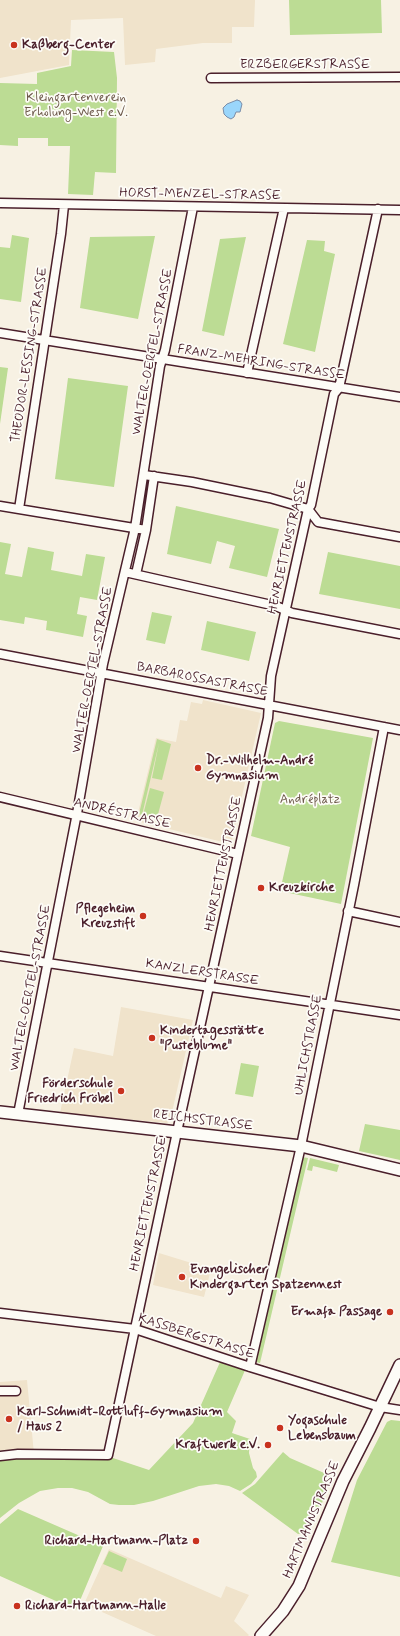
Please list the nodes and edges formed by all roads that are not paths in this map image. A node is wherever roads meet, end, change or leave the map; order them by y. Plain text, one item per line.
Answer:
1 (400, 77) edge
2 (211, 78) dead end
3 (0, 203) edge
4 (64, 205) junction
5 (193, 207) junction
6 (284, 208) junction
7 (378, 210) junction
8 (400, 210) edge
9 (0, 333) edge
10 (44, 339) junction
11 (162, 359) junction
12 (248, 373) junction
13 (339, 388) junction
14 (400, 398) edge
15 (144, 475) junction
16 (154, 476) junction
17 (0, 506) edge
18 (19, 509) junction
19 (308, 509) junction
20 (135, 528) junction
21 (146, 530) junction
22 (400, 537) edge
23 (125, 572) junction
24 (136, 574) junction
25 (285, 610) junction
26 (400, 634) edge
27 (0, 654) edge
28 (102, 673) junction
29 (269, 705) junction
30 (384, 727) junction
31 (400, 730) edge
32 (0, 797) edge
33 (76, 816) junction
34 (238, 854) junction
35 (348, 911) junction
36 (400, 922) edge
37 (0, 956) edge
38 (47, 962) junction
39 (209, 986) junction
40 (330, 1004) junction
41 (400, 1015) edge
42 (0, 1112) edge
43 (18, 1114) junction
44 (177, 1132) junction
45 (301, 1146) junction
46 (400, 1170) edge
47 (0, 1313) edge
48 (135, 1329) junction
49 (400, 1365) edge
50 (250, 1367) junction
51 (0, 1391) edge
52 (16, 1391) dead end
53 (380, 1407) junction
54 (400, 1410) edge
55 (0, 1456) edge
56 (261, 1636) edge

1 - 2 street, ERZBERGERSTRASSE
3 - 4 street, HORST-MENZEL-STRASSE
4 - 5 street, HORST-MENZEL-STRASSE
4 - 10 street, THEODOR-LESSING-STRASSE
5 - 6 street, HORST-MENZEL-STRASSE
5 - 11 street, WALTER-OERTEL-STRASSE
6 - 7 street, HORST-MENZEL-STRASSE
6 - 12 street
7 - 8 street, HORST-MENZEL-STRASSE
7 - 13 street, HENRIETTENSTRASSE
9 - 10 street, FRANZ-MEHRING-STRASSE
10 - 11 street, FRANZ-MEHRING-STRASSE
10 - 18 street, THEODOR-LESSING-STRASSE
11 - 12 street, FRANZ-MEHRING-STRASSE
11 - 15 street, WALTER-OERTEL-STRASSE
12 - 13 street, FRANZ-MEHRING-STRASSE
13 - 14 street, FRANZ-MEHRING-STRASSE
13 - 19 street, HENRIETTENSTRASSE
15 - 16 street
15 - 20 street, WALTER-OERTEL-STRASSE
16 - 19 street
16 - 21 street
17 - 18 street
18 - 20 street
19 - 22 street
19 - 25 street, HENRIETTENSTRASSE
20 - 21 street
20 - 23 street, WALTER-OERTEL-STRASSE
21 - 24 street
23 - 24 street
23 - 28 street, WALTER-OERTEL-STRASSE
24 - 25 street
25 - 26 street
25 - 29 street, HENRIETTENSTRASSE
27 - 28 street, BARBAROSSASTRASSE
28 - 29 street, BARBAROSSASTRASSE
28 - 33 street, WALTER-OERTEL-STRASSE
29 - 30 street, BARBAROSSASTRASSE
29 - 34 street, HENRIETTENSTRASSE
30 - 31 street, BARBAROSSASTRASSE
30 - 35 street, UHLICHSTRASSE
32 - 33 street, ANDRÉSTRASSE
33 - 34 street, ANDRÉSTRASSE
33 - 38 street, WALTER-OERTEL-STRASSE
34 - 39 street, HENRIETTENSTRASSE
35 - 36 street
35 - 40 street, UHLICHSTRASSE
37 - 38 street, KANZLERSTRASSE
38 - 39 street, KANZLERSTRASSE
38 - 43 street, WALTER-OERTEL-STRASSE
39 - 40 street, KANZLERSTRASSE
39 - 44 street, HENRIETTENSTRASSE
40 - 41 street, KANZLERSTRASSE
40 - 45 street, UHLICHSTRASSE
42 - 43 main road, REICHSSTRASSE
43 - 44 main road, REICHSSTRASSE
44 - 45 main road, REICHSSTRASSE
44 - 48 street, HENRIETTENSTRASSE
45 - 46 main road, REICHSSTRASSE
45 - 50 street, UHLICHSTRASSE
47 - 48 street, KASSBERGSTRASSE
48 - 50 street, KASSBERGSTRASSE
48 - 55 street, HENRIETTENSTRASSE
49 - 53 main road, HARTMANNSTRASSE
50 - 53 street, KASSBERGSTRASSE
51 - 52 street
53 - 54 street, KASSBERGSTRASSE
53 - 56 main road, HARTMANNSTRASSE

